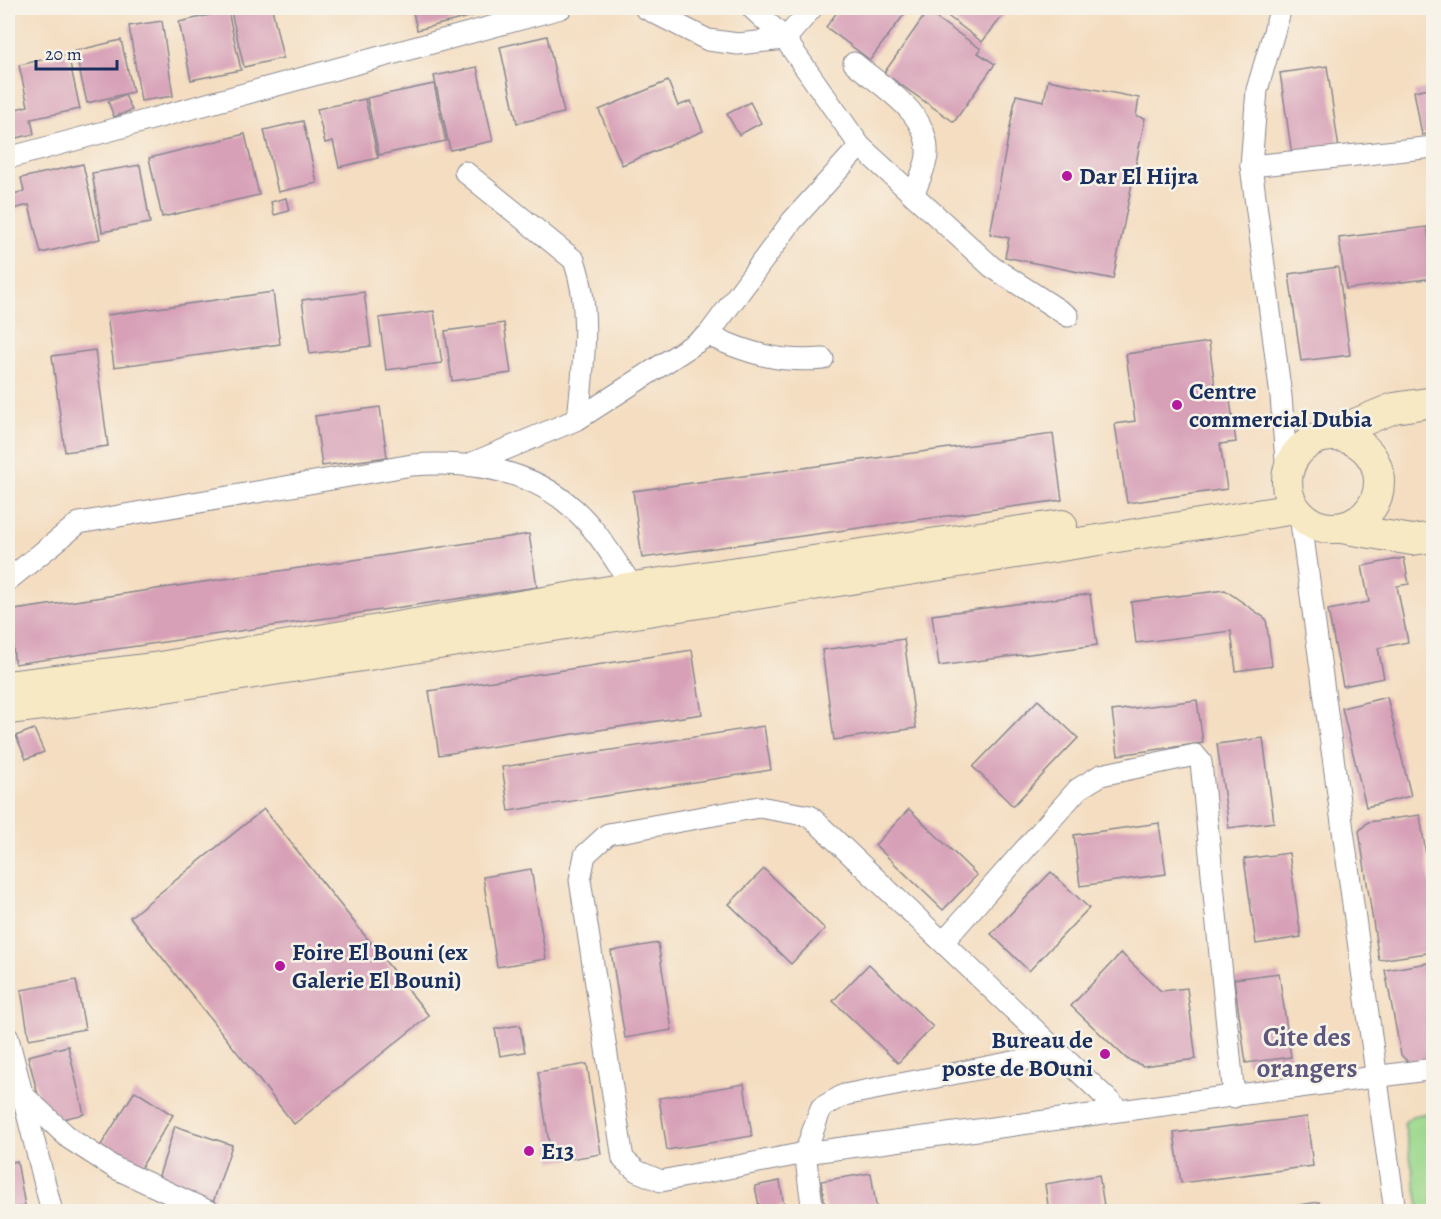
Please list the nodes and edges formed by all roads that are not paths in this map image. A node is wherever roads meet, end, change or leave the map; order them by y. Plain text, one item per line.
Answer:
1 (561, 8) edge
2 (645, 8) edge
3 (752, 8) edge
4 (812, 8) edge
5 (1281, 8) edge
6 (785, 39) junction
7 (854, 63) dead end
8 (860, 146) junction
9 (1434, 147) edge
10 (8, 158) edge
11 (1251, 166) junction
12 (465, 172) dead end
13 (913, 195) junction
14 (1068, 316) dead end
15 (708, 335) junction
16 (823, 359) dead end
17 (1434, 402) edge
18 (578, 419) junction
19 (1317, 439) junction
20 (470, 464) junction
21 (1292, 497) junction
22 (1341, 528) junction
23 (1434, 537) edge
24 (8, 580) edge
25 (633, 587) junction
26 (8, 686) edge
27 (8, 709) edge
28 (944, 941) junction
29 (8, 1038) edge
30 (1060, 1053) junction
31 (1434, 1069) edge
32 (1376, 1078) junction
33 (23, 1095) junction
34 (1233, 1097) junction
35 (1119, 1110) junction
36 (805, 1153) junction
37 (52, 1212) edge
38 (210, 1212) edge
39 (813, 1212) edge
40 (1395, 1212) edge

1 - 10 street
2 - 6 street
3 - 6 street
4 - 6 street
5 - 11 street
6 - 8 street
7 - 13 street
8 - 13 street
8 - 15 street
9 - 11 street
11 - 21 street
12 - 18 street
13 - 14 street
15 - 16 street
15 - 18 street
17 - 19 street
18 - 20 street
19 - 21 street
19 - 22 street
20 - 24 street
20 - 25 street
21 - 22 street
21 - 25 street
21 - 27 street
21 - 32 street
22 - 23 street
25 - 26 street
28 - 30 street
28 - 34 street
28 - 36 street
29 - 33 street
30 - 35 street
30 - 36 street
31 - 32 street
32 - 34 street
32 - 40 street
33 - 37 street
33 - 38 street
34 - 35 street
35 - 36 street
36 - 39 street

